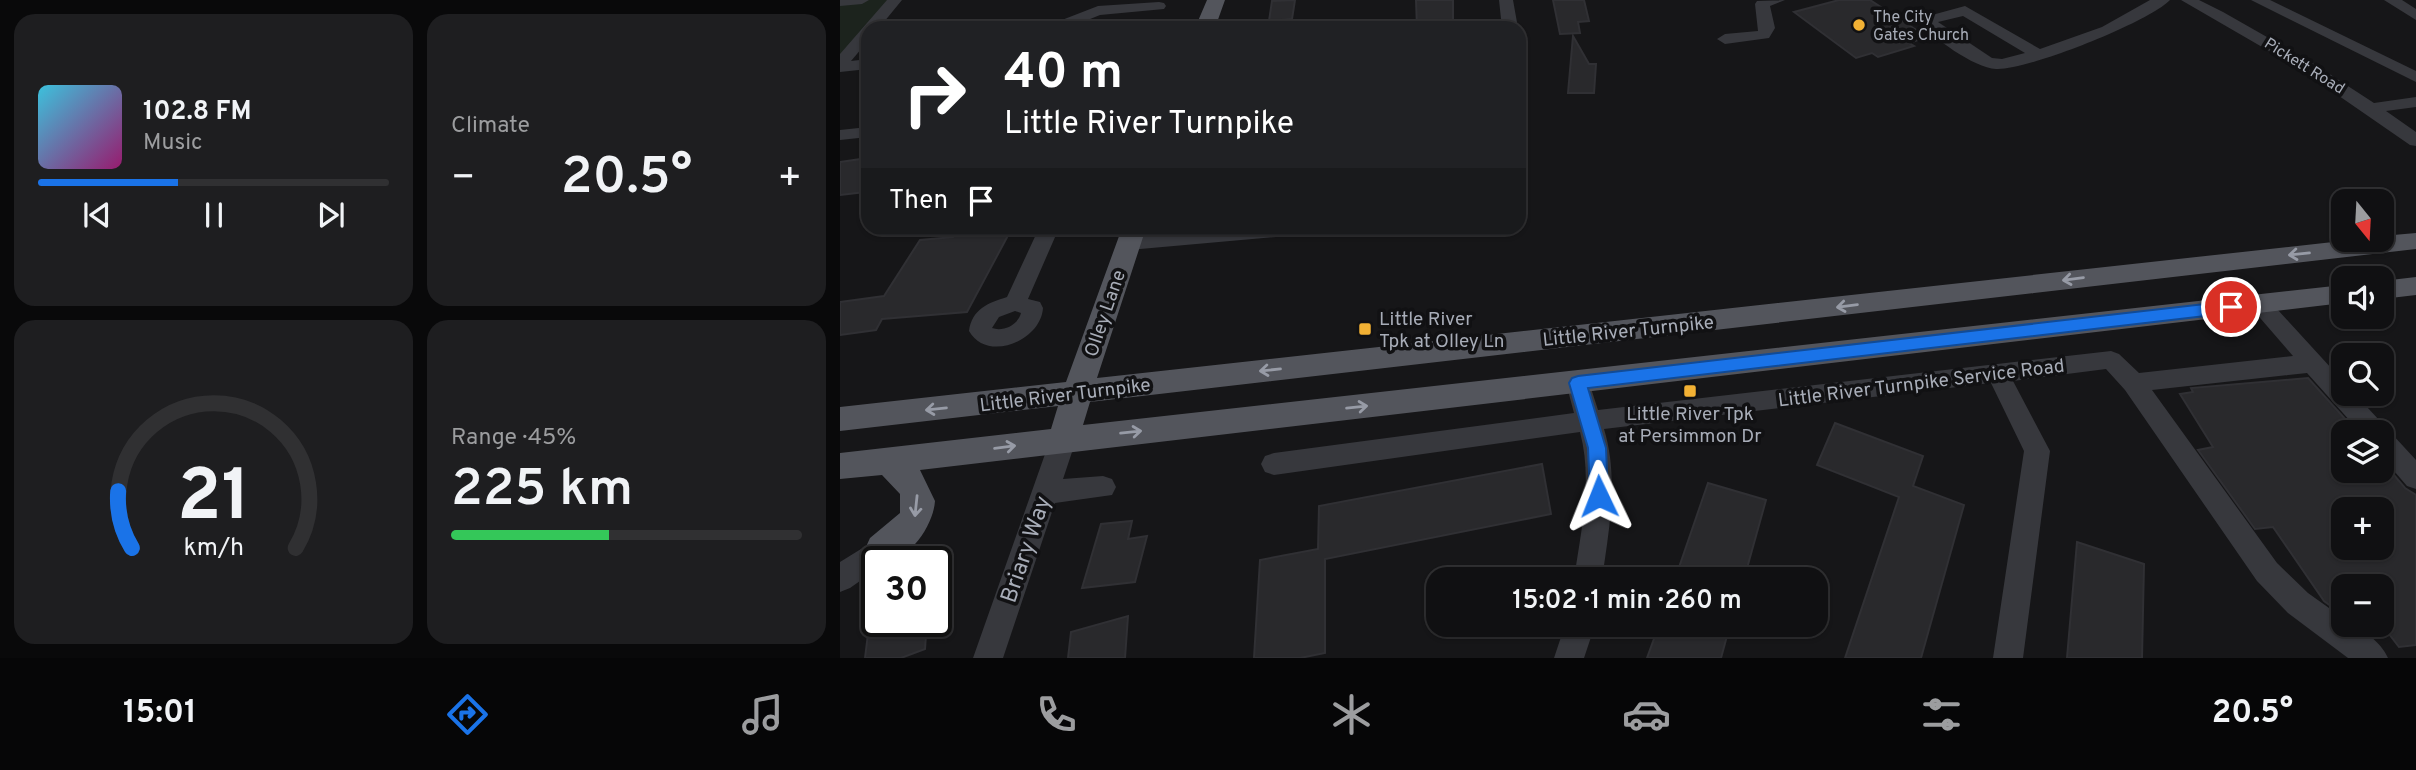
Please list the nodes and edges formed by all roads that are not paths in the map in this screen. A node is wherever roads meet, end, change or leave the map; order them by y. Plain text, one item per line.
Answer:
1 (862, 0) edge
2 (895, 0) edge
3 (1216, 0) edge
4 (1506, 0) edge
5 (1778, 0) edge
6 (1948, 0) edge
7 (2164, 0) edge
8 (2188, 0) edge
9 (2258, 0) edge
10 (2390, 0) edge
11 (840, 2) edge
12 (1161, 3) edge
13 (1965, 11) junction
14 (2416, 15) edge
15 (877, 21) edge
16 (1072, 21) edge
17 (1153, 21) edge
18 (1208, 21) edge
19 (1509, 21) edge
20 (1725, 39) dead end
21 (861, 40) edge
22 (2037, 54) junction
23 (861, 64) edge
24 (840, 65) edge
25 (2416, 76) edge
26 (2416, 102) edge
27 (2373, 108) junction
28 (861, 133) edge
29 (840, 135) edge
30 (2416, 141) edge
31 (1046, 235) edge
32 (1131, 235) edge
33 (2416, 242) edge
34 (2416, 286) edge
35 (2394, 289) edge
36 (2331, 296) edge
37 (1015, 303) dead end
38 (2259, 304) junction
39 (2313, 363) junction
40 (1997, 372) junction
41 (1578, 383) junction
42 (2134, 383) junction
43 (1077, 392) junction
44 (840, 419) edge
45 (2364, 420) edge
46 (1589, 421) junction
47 (1063, 440) junction
48 (2394, 453) edge
49 (888, 461) junction
50 (1274, 464) dead end
51 (840, 466) edge
52 (2416, 478) edge
53 (1103, 486) dead end
54 (1045, 492) junction
55 (886, 546) edge
56 (861, 564) edge
57 (1590, 567) edge
58 (840, 579) edge
59 (1576, 637) edge
60 (988, 658) edge
61 (1569, 658) edge
62 (2008, 658) edge
63 (2373, 658) edge

1 - 11 street
2 - 15 street
3 - 18 main road
4 - 19 street
5 - 20 street
6 - 13 street
7 - 22 street
8 - 27 street, Pickett Road
9 - 25 street
10 - 14 street
12 - 16 street
12 - 17 street
13 - 22 street
13 - 22 street
21 - 24 street
23 - 24 street
26 - 27 street
27 - 30 street, Pickett Road
28 - 29 street
31 - 37 street
32 - 43 main road, Olley Lane
33 -> 43 main road, Little River Turnpike
34 - 35 main road
36 - 38 main road
38 - 39 street
38 - 41 main road
39 - 42 street
39 - 45 street
40 - 42 street, Little River Turnpike Service Road
40 - 46 street, Little River Turnpike Service Road
40 - 62 street
41 - 46 street
47 -> 41 main road
42 - 63 street
43 -> 44 main road, Little River Turnpike
43 - 47 main road, Olley Lane
46 - 50 street, Little River Turnpike Service Road
46 - 57 street
49 -> 47 main road
47 - 54 street, Briary Way
48 - 52 street
49 - 51 main road
49 -> 55 main road
53 - 54 street
54 - 60 street, Briary Way
56 - 58 street
59 - 61 street

